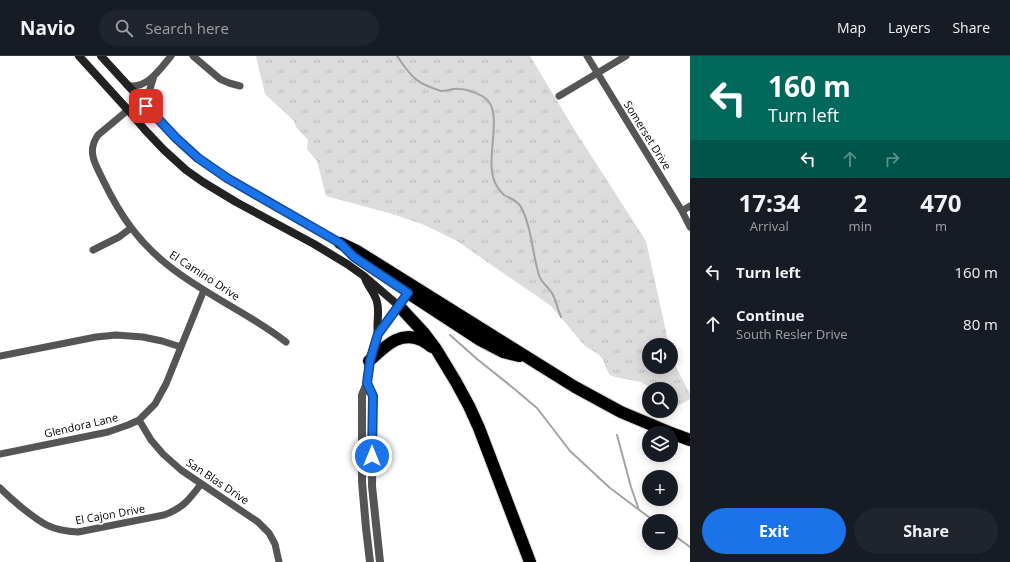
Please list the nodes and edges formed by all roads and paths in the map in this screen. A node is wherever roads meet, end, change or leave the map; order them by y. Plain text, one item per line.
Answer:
1 (79, 56) edge
2 (101, 56) edge
3 (171, 56) edge
4 (193, 56) edge
5 (587, 56) edge
6 (626, 56) edge
7 (597, 74) junction
8 (155, 76) junction
9 (127, 85) junction
10 (240, 86) dead end
11 (559, 96) dead end
12 (140, 98) junction
13 (128, 110) junction
14 (153, 113) junction
15 (690, 206) edge
16 (682, 210) junction
17 (690, 227) edge
18 (131, 228) junction
19 (340, 243) junction
20 (93, 250) dead end
21 (364, 276) junction
22 (204, 290) junction
23 (408, 293) junction
24 (399, 306) junction
25 (378, 334) junction
26 (286, 342) dead end
27 (181, 347) junction
28 (436, 349) junction
29 (0, 356) edge
30 (530, 358) junction
31 (370, 361) junction
32 (367, 383) junction
33 (138, 420) junction
34 (654, 426) edge
35 (678, 436) edge
36 (690, 440) edge
37 (0, 454) edge
38 (201, 484) junction
39 (0, 488) edge
40 (376, 527) junction
41 (366, 528) junction
42 (279, 562) edge
43 (370, 562) edge
44 (380, 562) edge
45 (530, 562) edge

1 - 13 main road
2 - 9 main road
3 - 8 street
4 - 10 street
5 - 7 street, Somerset Drive
6 - 7 street
7 - 11 street
7 - 16 street, Somerset Drive
8 - 9 street
8 - 14 street
9 - 12 main road
12 - 13 street, El Camino Drive
12 - 14 main road
13 - 18 street, El Camino Drive
13 - 21 main road
14 - 19 main road
15 - 16 street
16 - 17 street, Somerset Drive
18 - 20 street
18 - 22 street, El Camino Drive
19 - 23 main road
19 - 30 highway
21 - 24 main road
21 - 25 main road
22 - 26 street, El Camino Drive
22 - 27 street, Glendora Lane
23 - 24 street
23 - 30 highway
24 - 25 street
24 - 28 highway
25 - 31 street
27 - 29 street
27 - 33 street, Glendora Lane
28 - 31 highway
28 - 45 highway
30 - 34 highway
31 - 32 street
32 - 40 street
32 - 41 street
33 - 37 street, Glendora Lane
33 - 38 street, San Blas Drive
35 - 36 highway
38 - 39 street, El Cajon Drive
38 - 42 street, San Blas Drive
40 - 41 street
40 - 44 street
41 - 43 street

